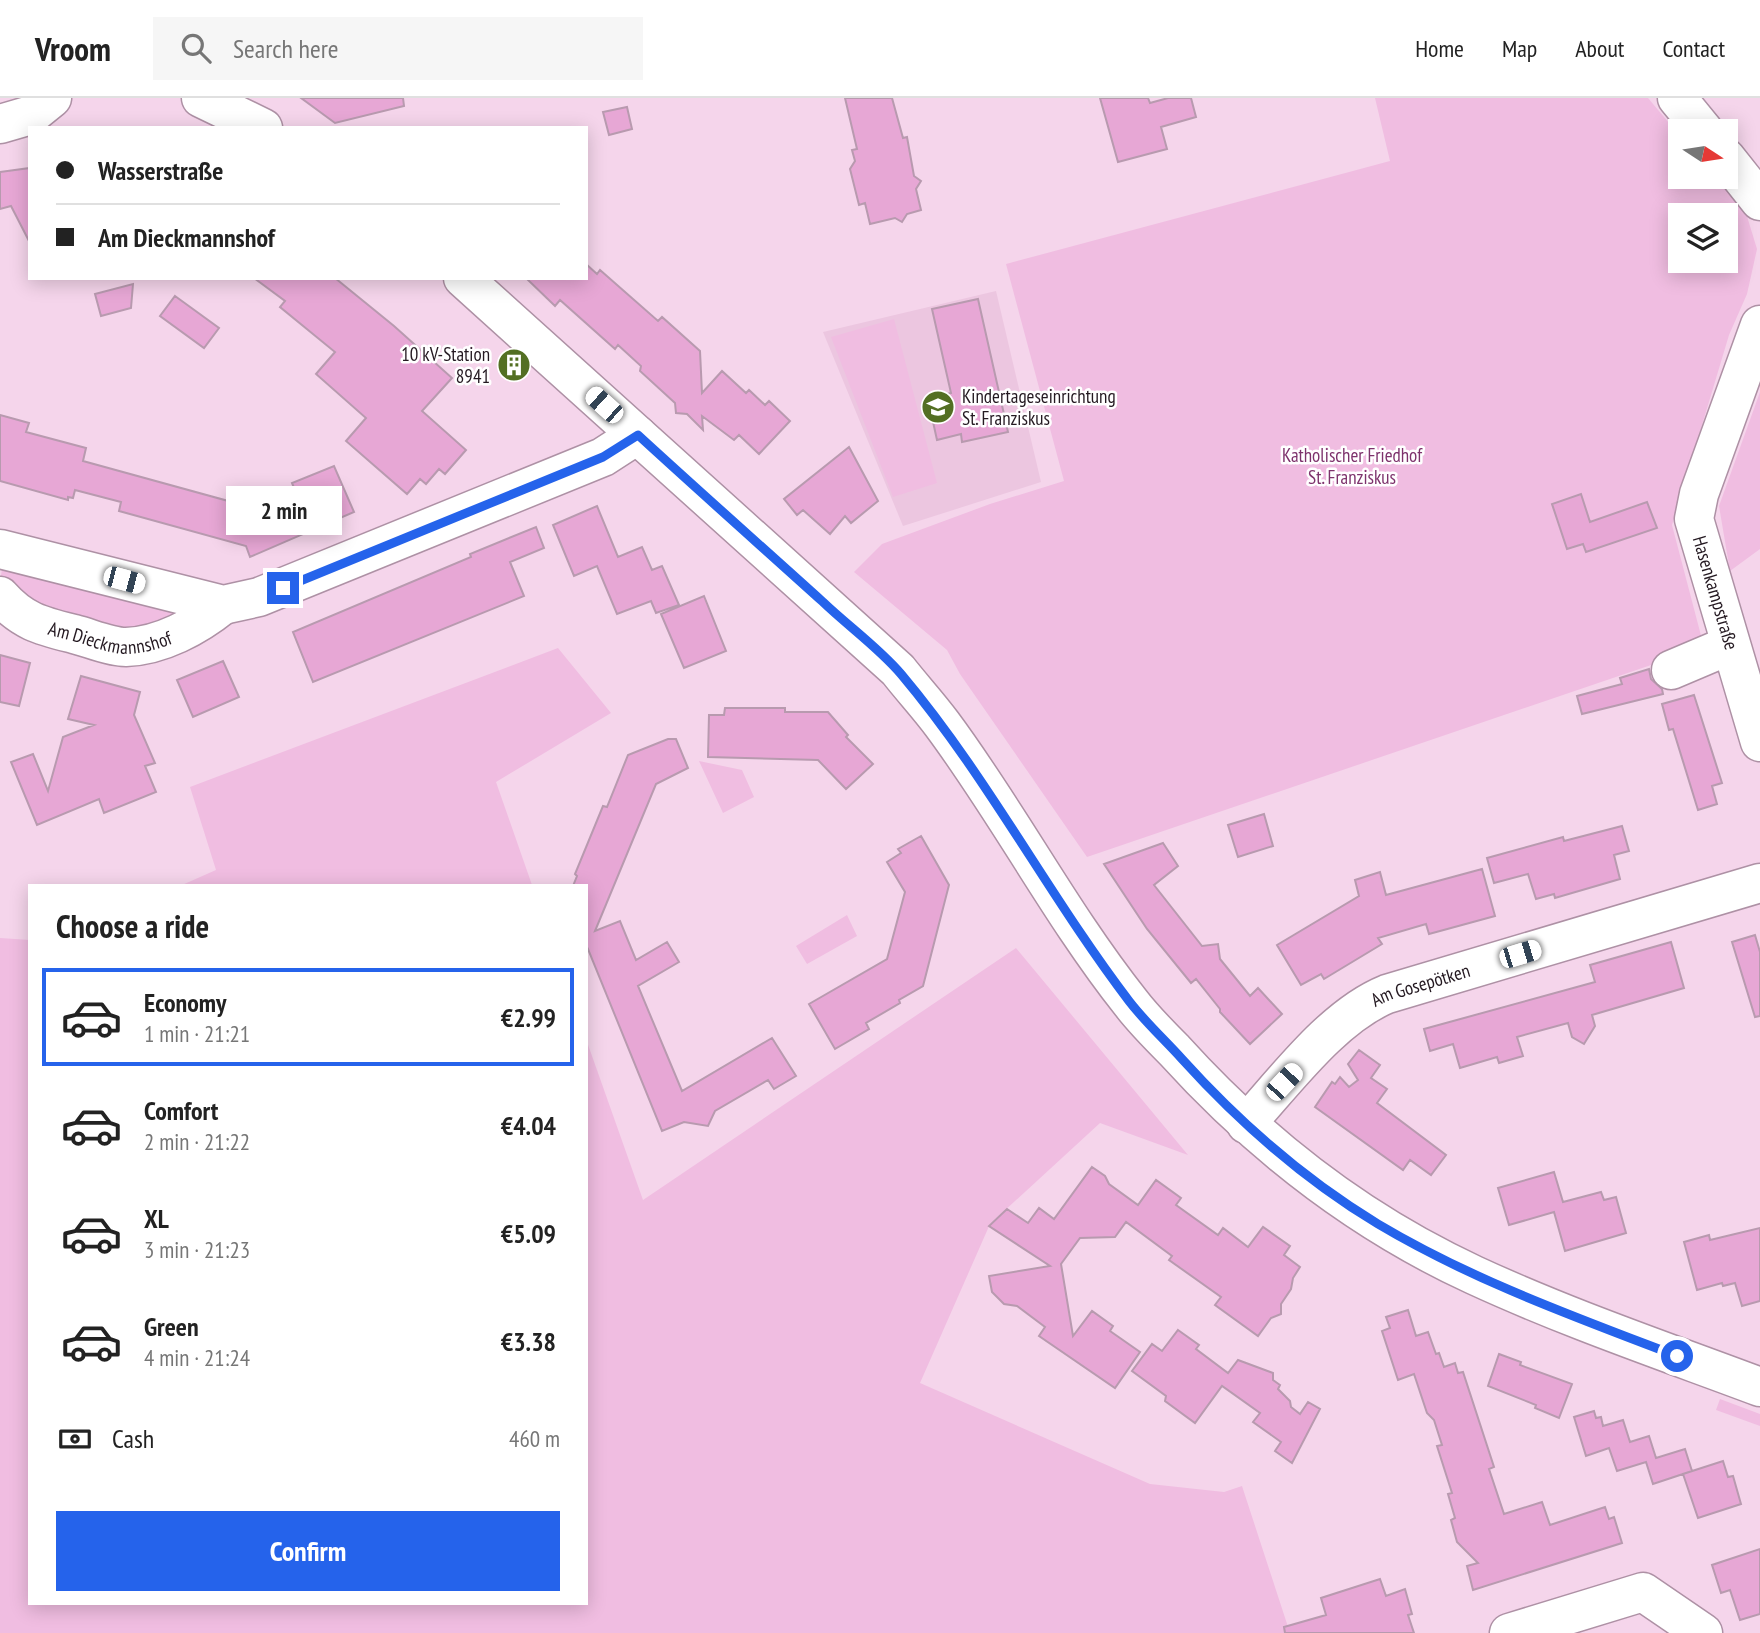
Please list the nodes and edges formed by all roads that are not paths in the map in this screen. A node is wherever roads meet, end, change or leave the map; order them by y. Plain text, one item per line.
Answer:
1 (52, 98) edge
2 (1678, 98) edge
3 (222, 102) edge
4 (1695, 119) edge
5 (0, 124) edge
6 (259, 126) edge
7 (1738, 173) edge
8 (1760, 201) edge
9 (465, 280) edge
10 (1760, 325) edge
11 (638, 435) junction
12 (0, 549) edge
13 (0, 596) edge
14 (223, 605) junction
15 (1730, 645) junction
16 (1671, 670) dead end
17 (1760, 742) edge
18 (1760, 883) edge
19 (1246, 1124) junction
20 (1760, 1386) edge
21 (1509, 1633) edge
22 (1703, 1633) edge

1 - 5 street
2 - 4 street
3 - 6 street
7 - 8 street
9 - 11 street
10 - 15 street, Hasenkampstraße
11 - 14 street, Am Dieckmannshof
11 - 19 street
12 - 14 street, Am Dieckmannshof
13 - 14 street, Am Dieckmannshof
15 - 16 street
15 - 17 street, Hasenkampstraße
18 - 19 street, Am Gosepötken
19 - 20 street
21 - 22 street

